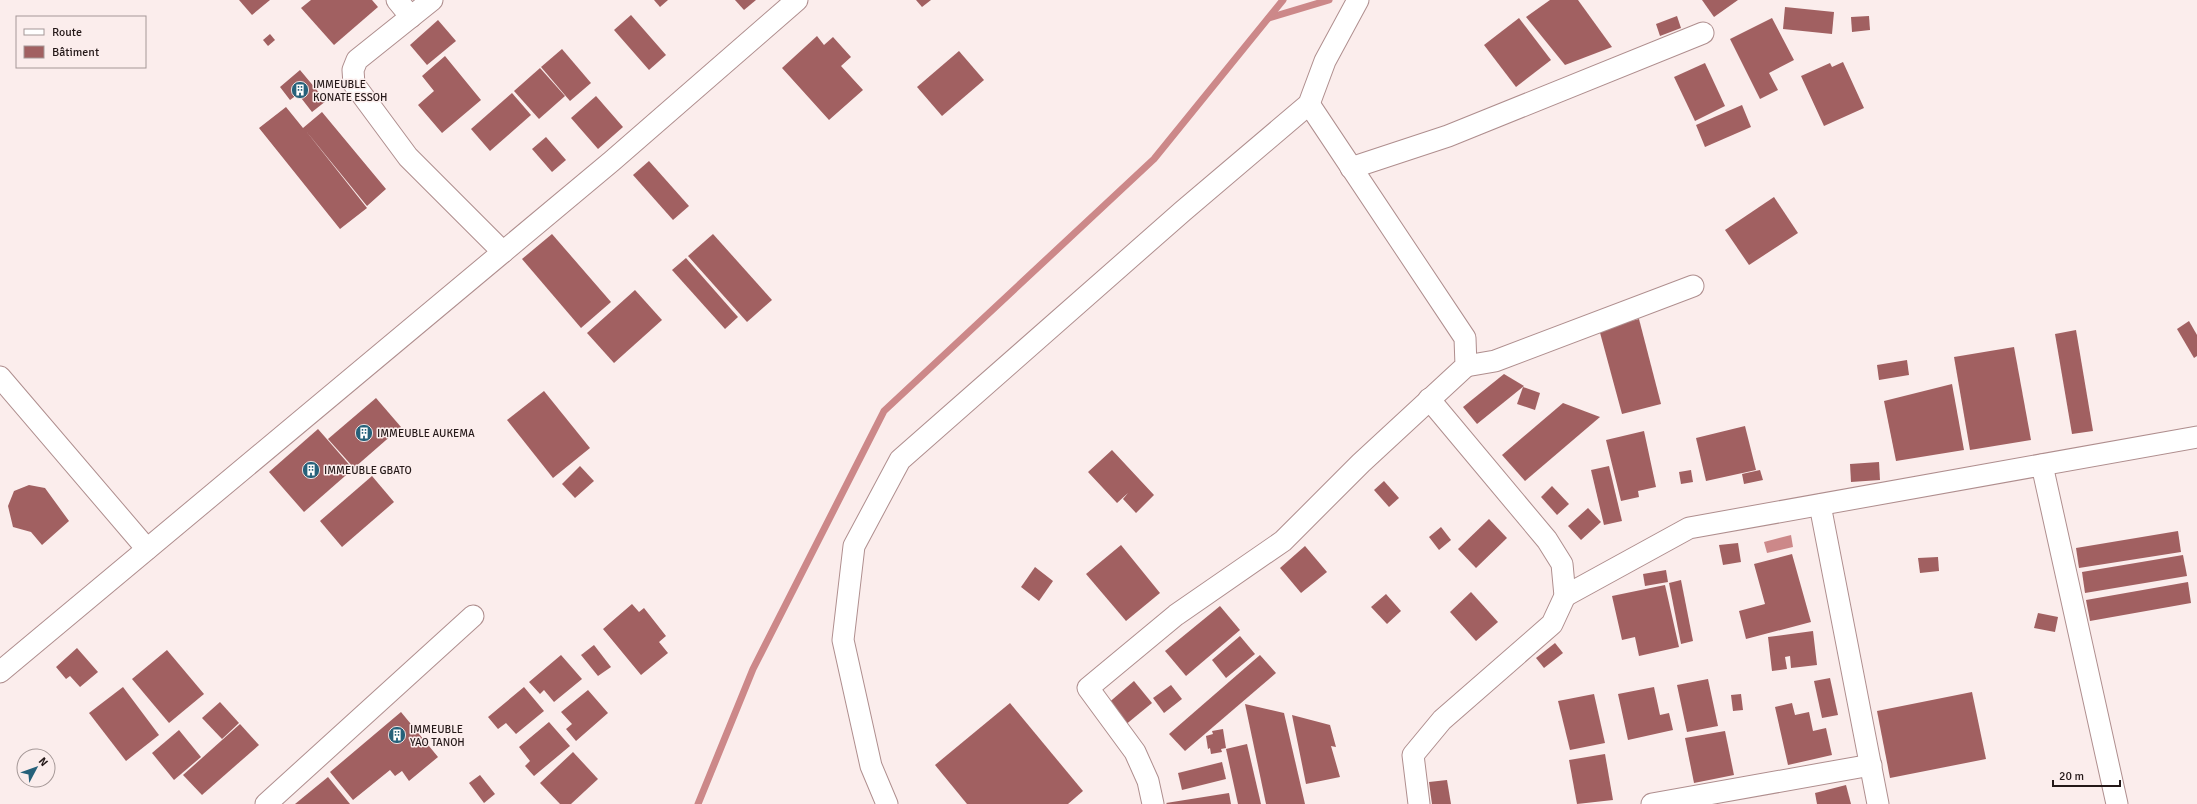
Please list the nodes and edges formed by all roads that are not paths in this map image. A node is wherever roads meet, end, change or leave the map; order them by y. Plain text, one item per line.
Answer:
1 (397, 0) edge
2 (432, 0) edge
3 (797, 0) edge
4 (1358, 0) edge
5 (411, 17) junction
6 (1703, 33) dead end
7 (1309, 104) junction
8 (1352, 168) junction
9 (503, 252) junction
10 (1693, 286) dead end
11 (1466, 366) junction
12 (0, 377) edge
13 (1429, 399) junction
14 (2197, 437) edge
15 (2042, 465) junction
16 (1820, 505) junction
17 (147, 548) junction
18 (1565, 596) junction
19 (474, 616) dead end
20 (0, 672) edge
21 (1871, 765) junction
22 (266, 804) edge
23 (887, 804) edge
24 (1153, 804) edge
25 (1419, 804) edge
26 (1652, 804) edge
27 (1878, 804) edge
28 (2117, 804) edge

1 - 5 street
2 - 5 street
3 - 9 street
4 - 7 street
5 - 9 street
6 - 8 street
7 - 8 street
7 - 23 street
8 - 11 street
9 - 17 street
10 - 11 street
11 - 13 street
12 - 17 street
13 - 18 street
13 - 24 street
14 - 15 street
15 - 16 street
15 - 28 street
16 - 18 street
16 - 21 street
17 - 20 street
18 - 25 street
19 - 22 street
21 - 26 street
21 - 27 street

